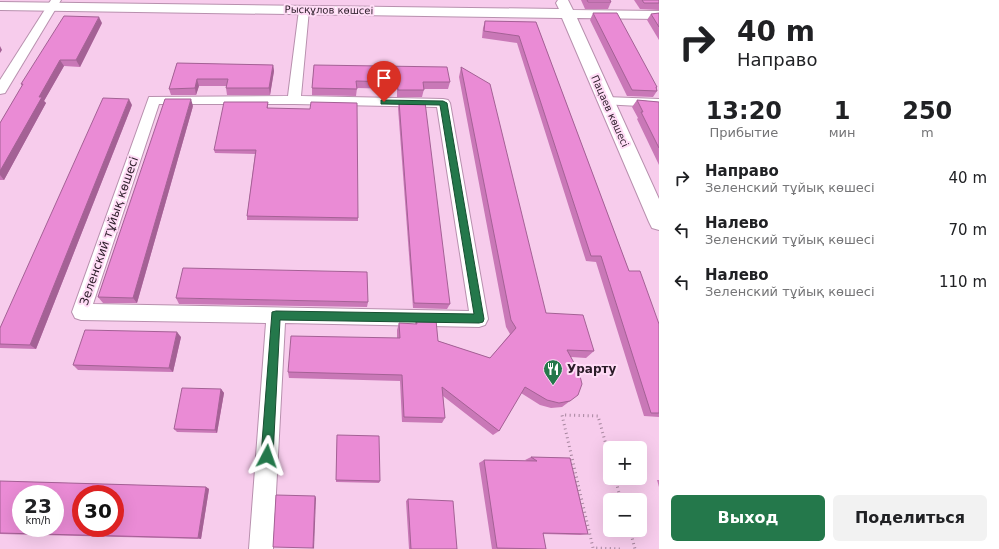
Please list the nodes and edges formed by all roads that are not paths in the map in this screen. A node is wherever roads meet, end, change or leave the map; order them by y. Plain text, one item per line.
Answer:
1 (54, 3) edge
2 (0, 6) edge
3 (565, 7) edge
4 (304, 10) junction
5 (659, 15) edge
6 (0, 90) edge
7 (294, 100) junction
8 (606, 101) junction
9 (659, 103) edge
10 (659, 222) edge
11 (276, 315) junction
12 (261, 549) edge

1 - 2 street, Рысқұлов көшсеі
1 - 4 street, Рысқұлов көшсеі
1 - 6 street
3 - 4 street, Рысқұлов көшсеі
3 - 5 street, Рысқұлов көшсеі
3 - 8 street, Пацаев көшесі
4 - 7 street
7 - 11 street, Зеленский тұйық көшесі
7 - 11 street, Зеленский тұйық көшесі
8 - 9 street
8 - 10 street, Пацаев көшесі
11 - 12 street

